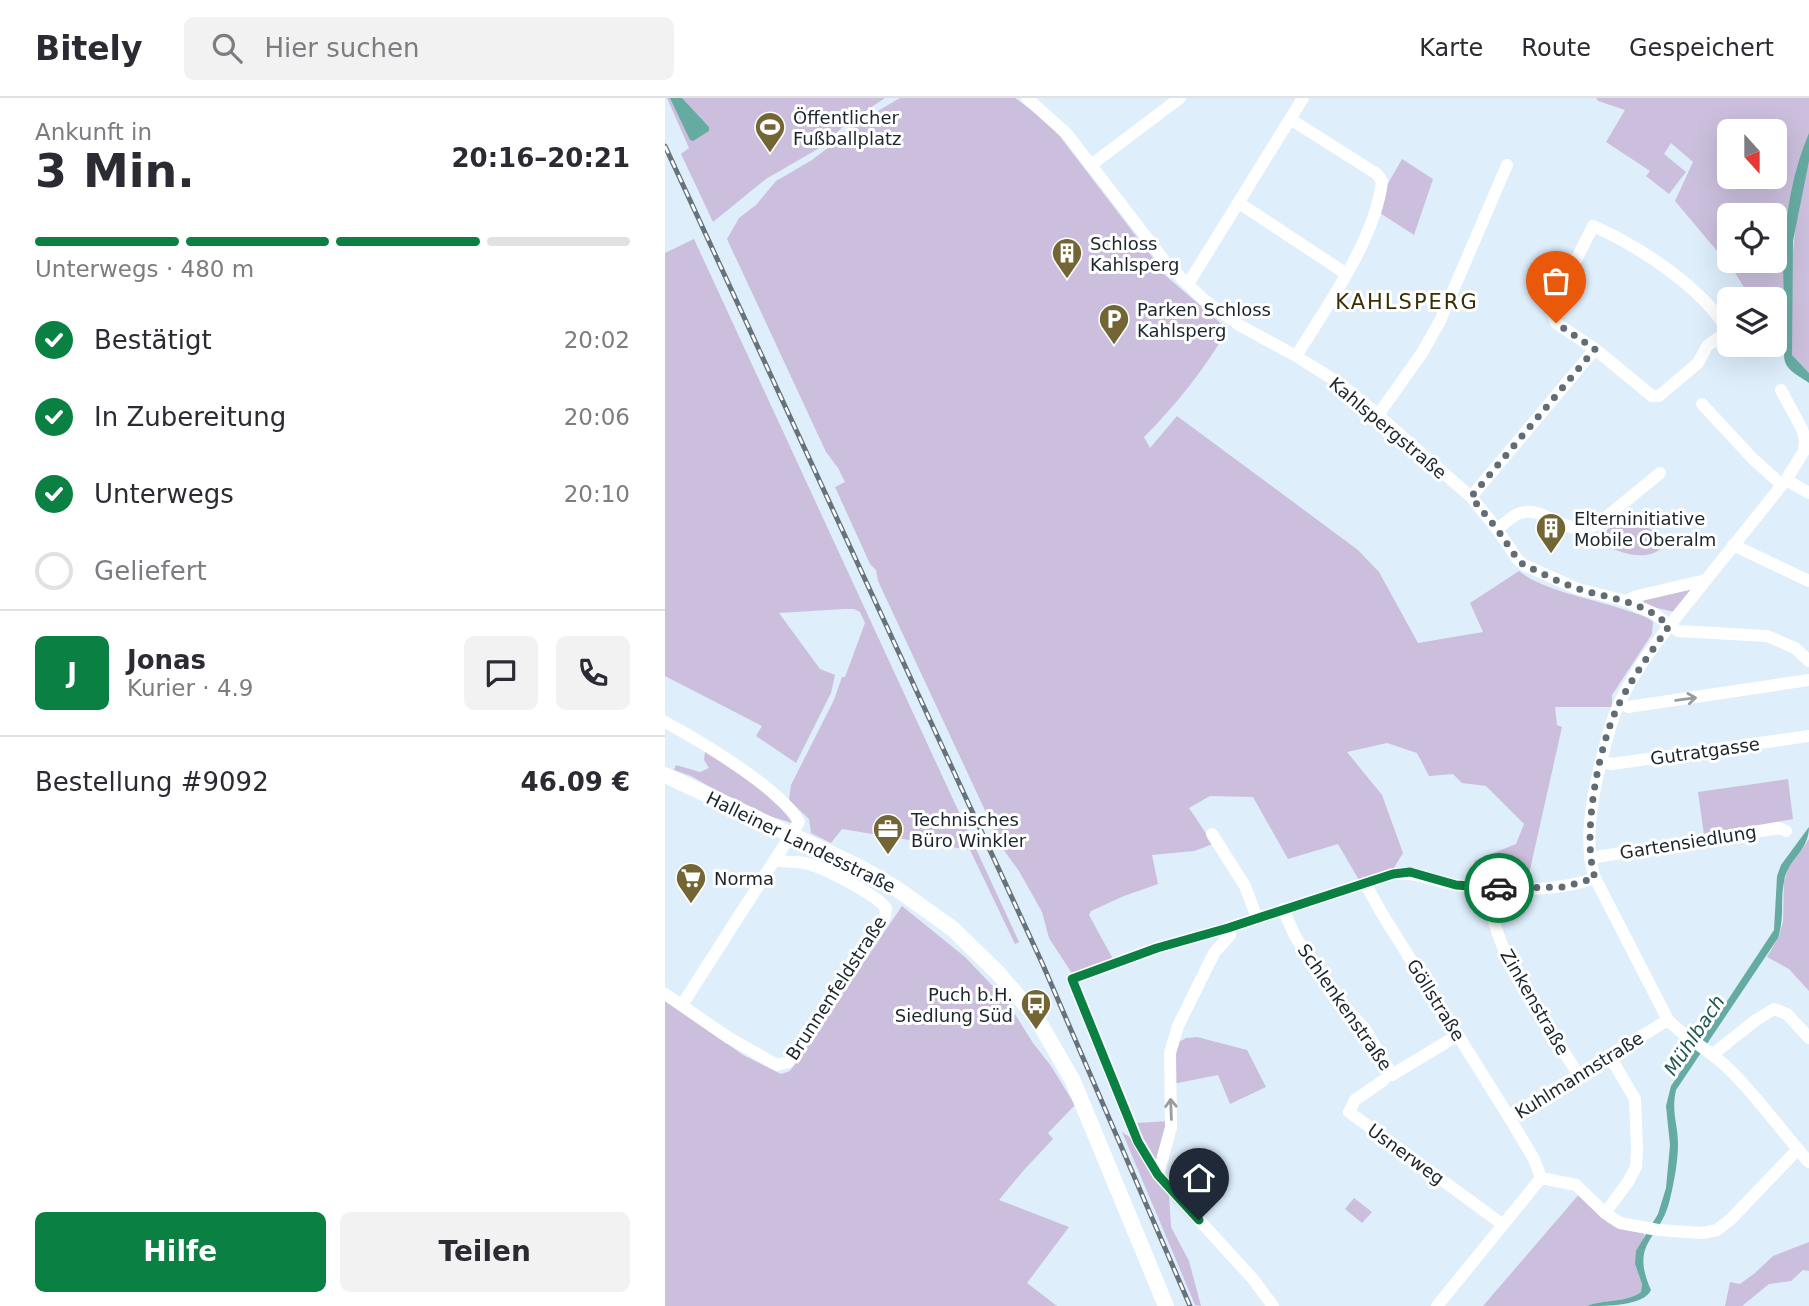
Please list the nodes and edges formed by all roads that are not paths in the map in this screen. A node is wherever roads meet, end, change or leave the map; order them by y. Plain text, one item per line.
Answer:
1 (1027, 98) edge
2 (1179, 98) edge
3 (1303, 98) edge
4 (1290, 119) junction
5 (1091, 165) junction
6 (1507, 165) dead end
7 (1239, 203) junction
8 (1345, 273) junction
9 (1188, 284) junction
10 (1595, 349) junction
11 (1296, 356) junction
12 (1781, 390) dead end
13 (1702, 404) dead end
14 (1378, 415) junction
15 (1660, 473) dead end
16 (1783, 482) junction
17 (1809, 492) edge
18 (1471, 497) junction
19 (1497, 529) junction
20 (1733, 545) junction
21 (1706, 580) junction
22 (1809, 581) edge
23 (1626, 601) junction
24 (1669, 626) junction
25 (1809, 661) edge
26 (1809, 680) edge
27 (1620, 703) junction
28 (665, 722) edge
29 (1809, 736) edge
30 (1601, 762) junction
31 (665, 775) edge
32 (1786, 831) dead end
33 (791, 834) junction
34 (1212, 834) dead end
35 (1590, 858) junction
36 (776, 860) junction
37 (1595, 878) junction
38 (1365, 883) junction
39 (1489, 888) junction
40 (1283, 909) junction
41 (1257, 918) junction
42 (1228, 928) junction
43 (665, 994) edge
44 (682, 1005) junction
45 (1668, 1020) junction
46 (1458, 1035) junction
47 (1809, 1038) edge
48 (1712, 1052) junction
49 (1609, 1055) junction
50 (1578, 1074) junction
51 (1384, 1080) dead end
52 (1509, 1117) junction
53 (1798, 1149) junction
54 (1809, 1162) edge
55 (1158, 1175) junction
56 (1541, 1178) junction
57 (1605, 1213) junction
58 (1502, 1224) junction
59 (1166, 1306) edge
60 (1273, 1306) edge
61 (1437, 1306) edge

1 - 5 street, Kahlspergstraße
2 - 5 street
3 - 4 street
4 - 7 street
4 - 8 street
5 - 9 street, Kahlspergstraße
6 - 14 street
7 - 8 street
7 - 9 street
8 - 11 street
9 - 11 street, Kahlspergstraße
10 - 10 street
10 - 18 street
11 - 14 street, Kahlspergstraße
12 - 16 street
13 - 16 street
14 - 18 street, Kahlspergstraße
15 - 19 street
16 - 17 street
16 - 20 street
18 - 19 street, Kahlspergstraße
19 - 23 street, Kahlspergstraße
20 - 21 street
20 - 22 street
21 - 23 street
21 - 24 street
23 - 24 street, Kahlspergstraße
24 - 25 street
24 - 27 street
27 -> 26 street
27 - 30 street
28 - 33 street
29 - 30 street, Gutratgasse
30 - 35 street
31 - 33 main road, Halleiner Landesstraße
32 - 35 street, Gartensiedlung
33 - 36 street
33 - 59 main road, Halleiner Landesstraße
34 - 41 street
35 - 37 street
36 - 44 street
36 - 44 street, Brunnenfeldstraße
37 - 39 street
37 - 45 street
38 - 39 street
38 - 40 street
38 - 46 street, Göllstraße
39 - 50 street, Zinkenstraße
40 - 41 street
40 - 46 street, Schlenkenstraße
41 - 42 street
55 -> 42 street
42 - 55 street
43 - 44 street
45 - 48 street
45 - 49 street, Kuhlmannstraße
46 - 52 street, Göllstraße
47 - 48 street
48 - 53 street
49 - 50 street, Kuhlmannstraße
49 - 57 street
50 - 52 street, Kuhlmannstraße
51 - 58 street, Usnerweg
52 - 56 street, Kuhlmannstraße
53 - 54 street
53 - 57 street
55 - 60 street
56 - 57 street
56 - 58 street
58 - 61 street

